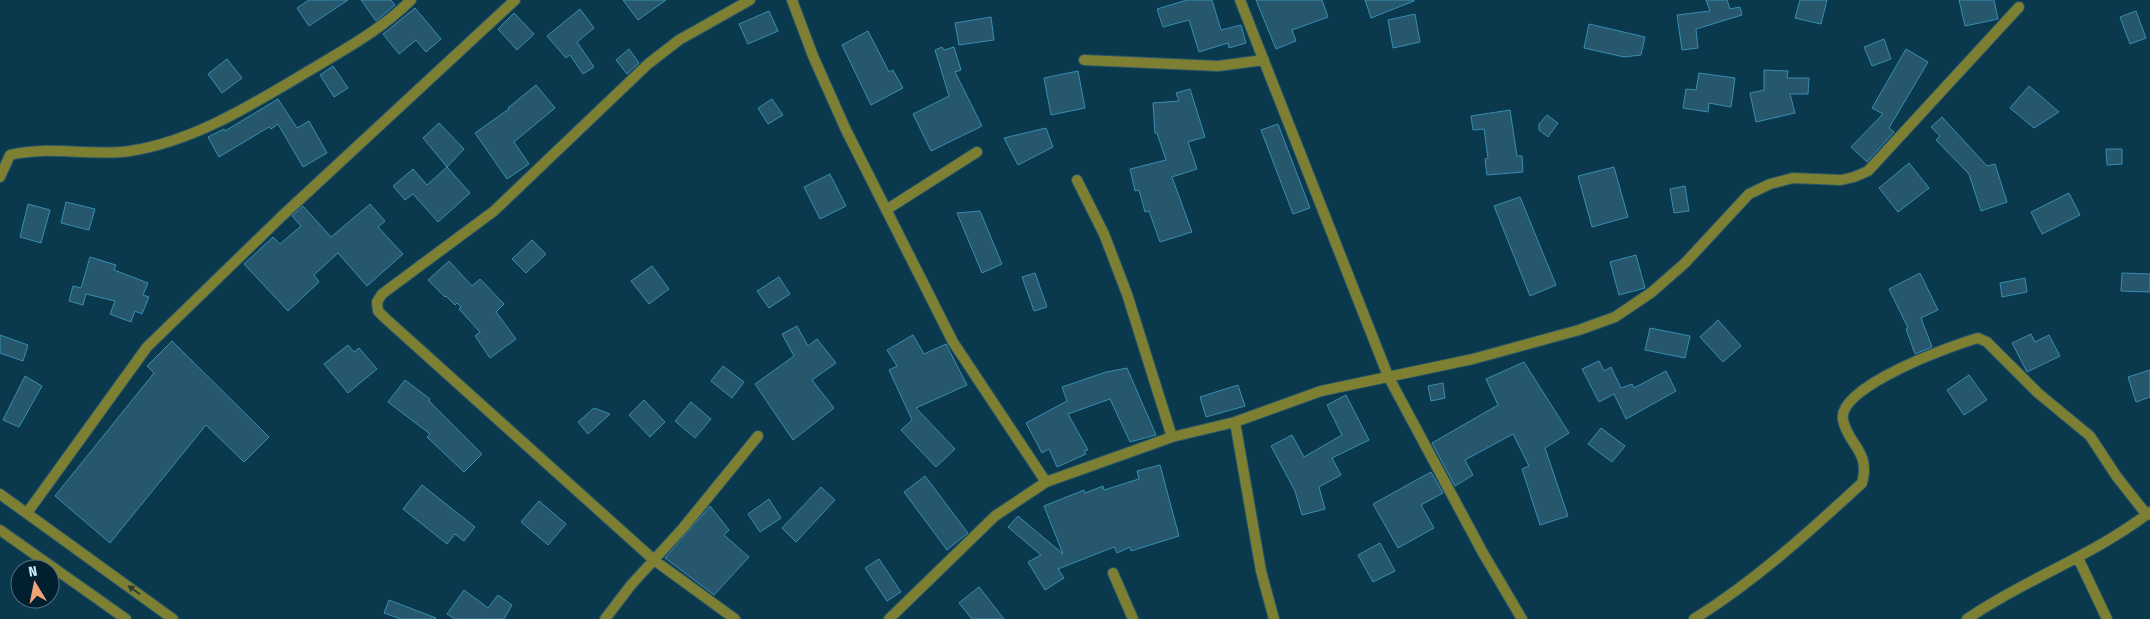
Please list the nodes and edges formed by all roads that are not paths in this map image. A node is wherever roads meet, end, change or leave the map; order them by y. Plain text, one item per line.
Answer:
1 (411, 0) edge
2 (515, 0) edge
3 (750, 0) edge
4 (792, 0) edge
5 (1240, 0) edge
6 (2019, 7) dead end
7 (1084, 60) dead end
8 (1264, 60) junction
9 (977, 152) dead end
10 (0, 176) edge
11 (1077, 180) dead end
12 (886, 210) junction
13 (1388, 376) junction
14 (1235, 422) junction
15 (758, 436) dead end
16 (1172, 438) junction
17 (1046, 482) junction
18 (0, 494) edge
19 (28, 513) junction
20 (2148, 514) edge
21 (0, 530) edge
22 (2078, 558) junction
23 (654, 560) junction
24 (1113, 573) dead end
25 (126, 619) edge
26 (173, 619) edge
27 (605, 619) edge
28 (735, 619) edge
29 (889, 619) edge
30 (1133, 619) edge
31 (1274, 619) edge
32 (1522, 619) edge
33 (1694, 619) edge
34 (1967, 619) edge
35 (2107, 619) edge

1 - 10 street
2 - 19 street
3 - 23 street
4 - 12 street
5 - 8 street
6 - 13 street
7 - 8 street
8 - 13 street
9 - 12 street
11 - 16 street
12 - 17 street
13 - 14 street
13 - 32 street
14 - 16 street
14 - 31 street
15 - 23 street
16 - 17 street
17 - 29 street
18 - 19 street
26 -> 19 street
20 - 22 street
20 - 33 street
21 - 25 street
22 - 34 street
22 - 35 street
23 - 27 street
23 - 28 street
24 - 30 street

